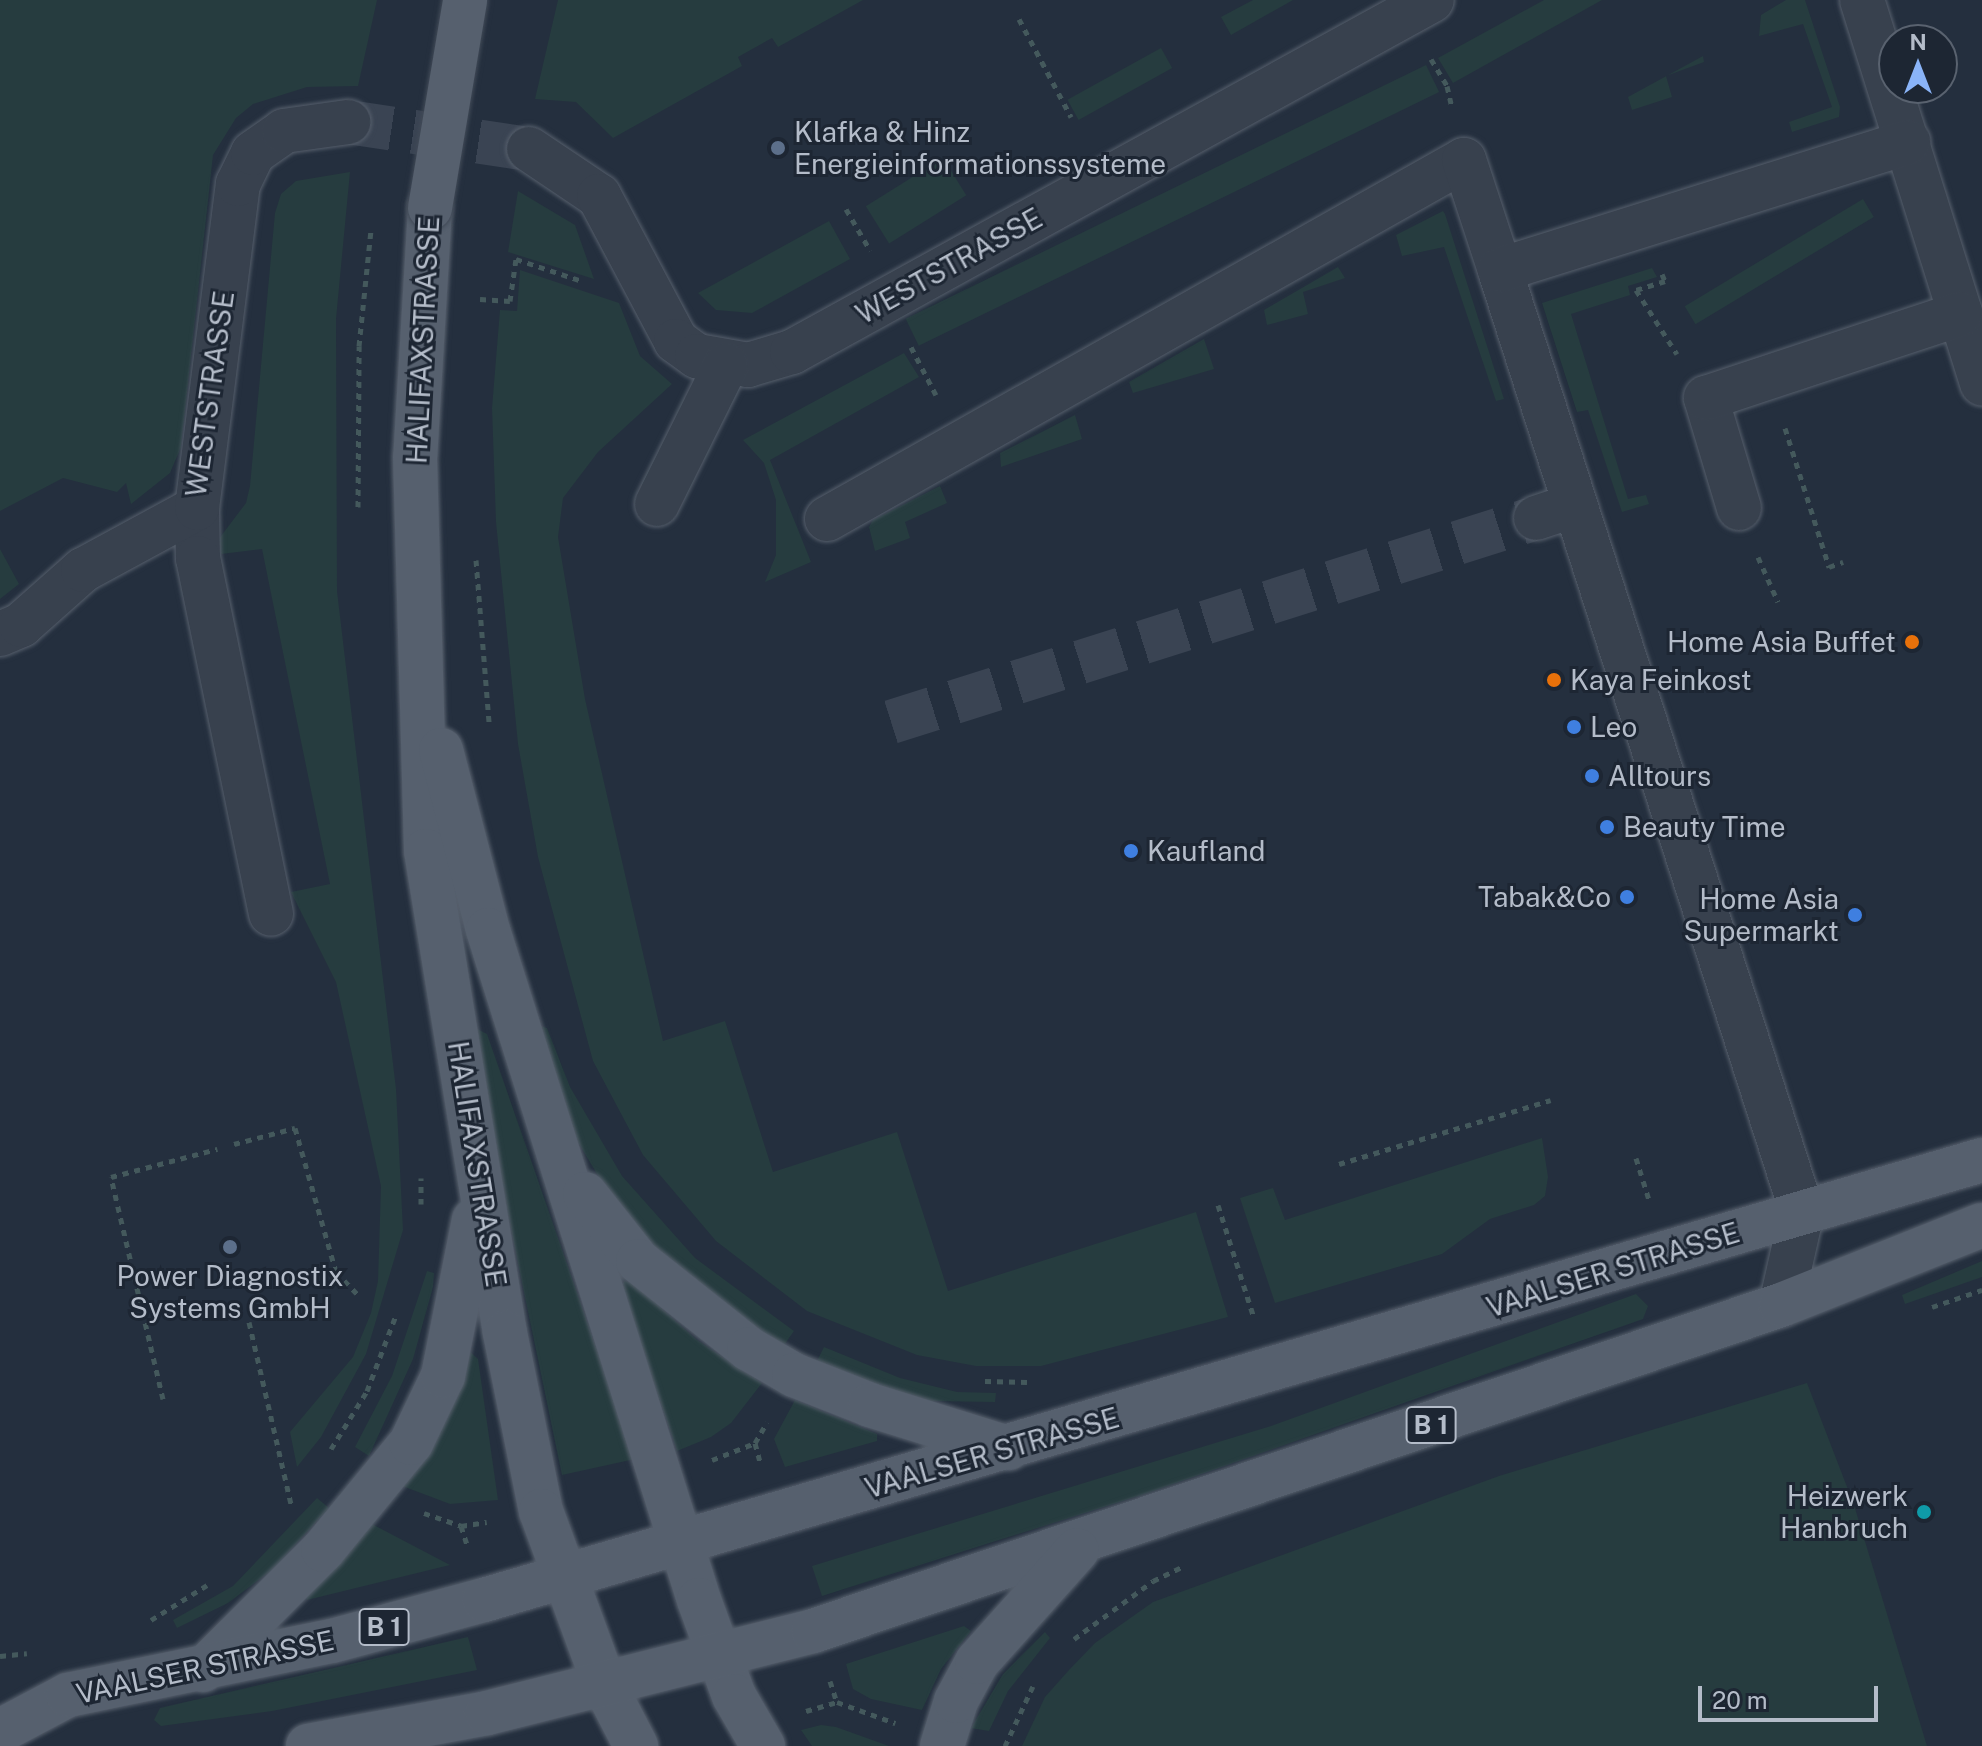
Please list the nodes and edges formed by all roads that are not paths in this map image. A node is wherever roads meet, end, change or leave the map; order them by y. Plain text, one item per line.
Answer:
1 (465, 0) edge
2 (1862, 0) edge
3 (1418, 8) edge
4 (348, 122) tunnel mouth
5 (1908, 142) junction
6 (529, 149) tunnel mouth
7 (1500, 270) junction
8 (1960, 314) junction
9 (726, 365) junction
10 (1982, 384) edge
11 (657, 504) dead end
12 (197, 508) junction
13 (1739, 508) dead end
14 (827, 519) dead end
15 (0, 634) edge
16 (423, 682) junction
17 (271, 914) dead end
18 (1982, 1160) edge
19 (566, 1166) junction
20 (480, 1186) junction
21 (1802, 1212) junction
22 (1982, 1225) edge
23 (1781, 1305) junction
24 (1008, 1448) junction
25 (682, 1544) junction
26 (1082, 1545) junction
27 (563, 1577) junction
28 (720, 1657) junction
29 (203, 1670) junction
30 (605, 1686) junction
31 (7, 1734) edge
32 (308, 1746) edge
33 (636, 1746) edge
34 (763, 1746) edge
35 (942, 1746) edge

1 - 16 main road, HALIFAXSTRASSE, bridge
2 - 5 street
3 - 9 street, WESTSTRASSE
4 - 12 street, WESTSTRASSE
5 - 7 street
5 - 8 street
6 - 9 street, WESTSTRASSE
7 - 14 street
7 - 21 street
8 - 10 street
8 - 13 street
9 - 11 street
12 - 15 street, WESTSTRASSE
12 - 17 street
16 - 19 main road, HALIFAXSTRASSE
16 - 20 main road, HALIFAXSTRASSE
18 - 21 main road, VAALSER STRASSE / B 1
19 - 24 main road
19 - 25 main road, HALIFAXSTRASSE
20 - 27 main road, HALIFAXSTRASSE
20 - 29 main road
21 - 23 street
21 - 24 main road, VAALSER STRASSE / B 1
22 - 23 main road, B 1
23 - 26 main road, B 1
24 - 25 main road, VAALSER STRASSE / B 1
25 - 27 main road, VAALSER STRASSE / B 1
25 - 28 main road, HALIFAXSTRASSE
26 - 28 main road, B 1
26 - 35 main road
27 - 29 main road, VAALSER STRASSE / B 1
27 - 30 main road, HALIFAXSTRASSE
28 - 30 main road, B 1
28 - 34 main road, HALIFAXSTRASSE
29 - 31 main road, VAALSER STRASSE / B 1
30 - 32 main road, B 1
30 - 33 main road, HALIFAXSTRASSE

